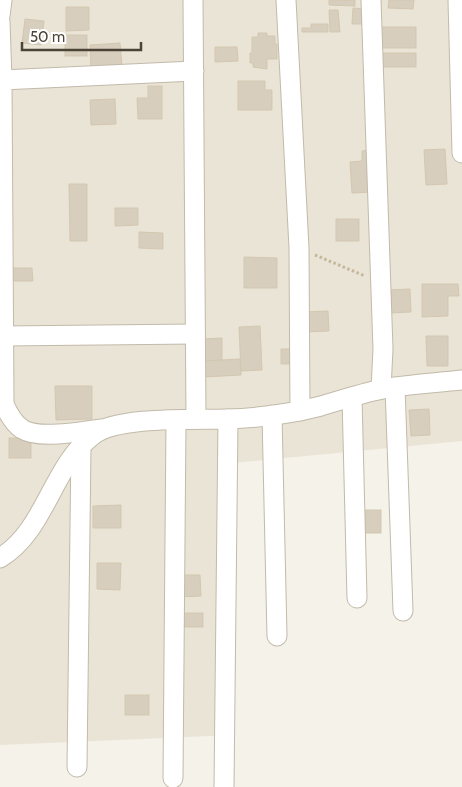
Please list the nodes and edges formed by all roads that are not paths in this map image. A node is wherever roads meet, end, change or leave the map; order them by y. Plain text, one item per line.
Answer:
1 (2, 0) edge
2 (193, 0) edge
3 (286, 0) edge
4 (371, 0) edge
5 (458, 0) edge
6 (0, 16) edge
7 (0, 21) edge
8 (194, 71) junction
9 (2, 80) junction
10 (462, 153) edge
11 (196, 334) junction
12 (4, 336) junction
13 (462, 380) edge
14 (388, 388) junction
15 (352, 397) junction
16 (300, 411) junction
17 (272, 415) junction
18 (196, 419) junction
19 (228, 419) junction
20 (176, 421) junction
21 (102, 429) junction
22 (82, 446) junction
23 (0, 558) edge
24 (357, 598) dead end
25 (404, 611) dead end
26 (277, 636) dead end
27 (77, 767) dead end
28 (173, 778) dead end
29 (224, 787) edge

1 - 6 street
2 - 8 street
3 - 16 street
4 - 14 street
5 - 10 street
7 - 9 street
8 - 9 street
8 - 11 street
9 - 12 street
11 - 12 street
11 - 18 street
12 - 21 street
13 - 14 street
14 - 15 street
14 - 25 street
15 - 16 street
15 - 24 street
16 - 17 street
17 - 19 street
17 - 26 street
18 - 19 street
18 - 20 street
19 - 29 street
20 - 21 street
20 - 28 street
21 - 22 street
22 - 23 street
22 - 27 street

